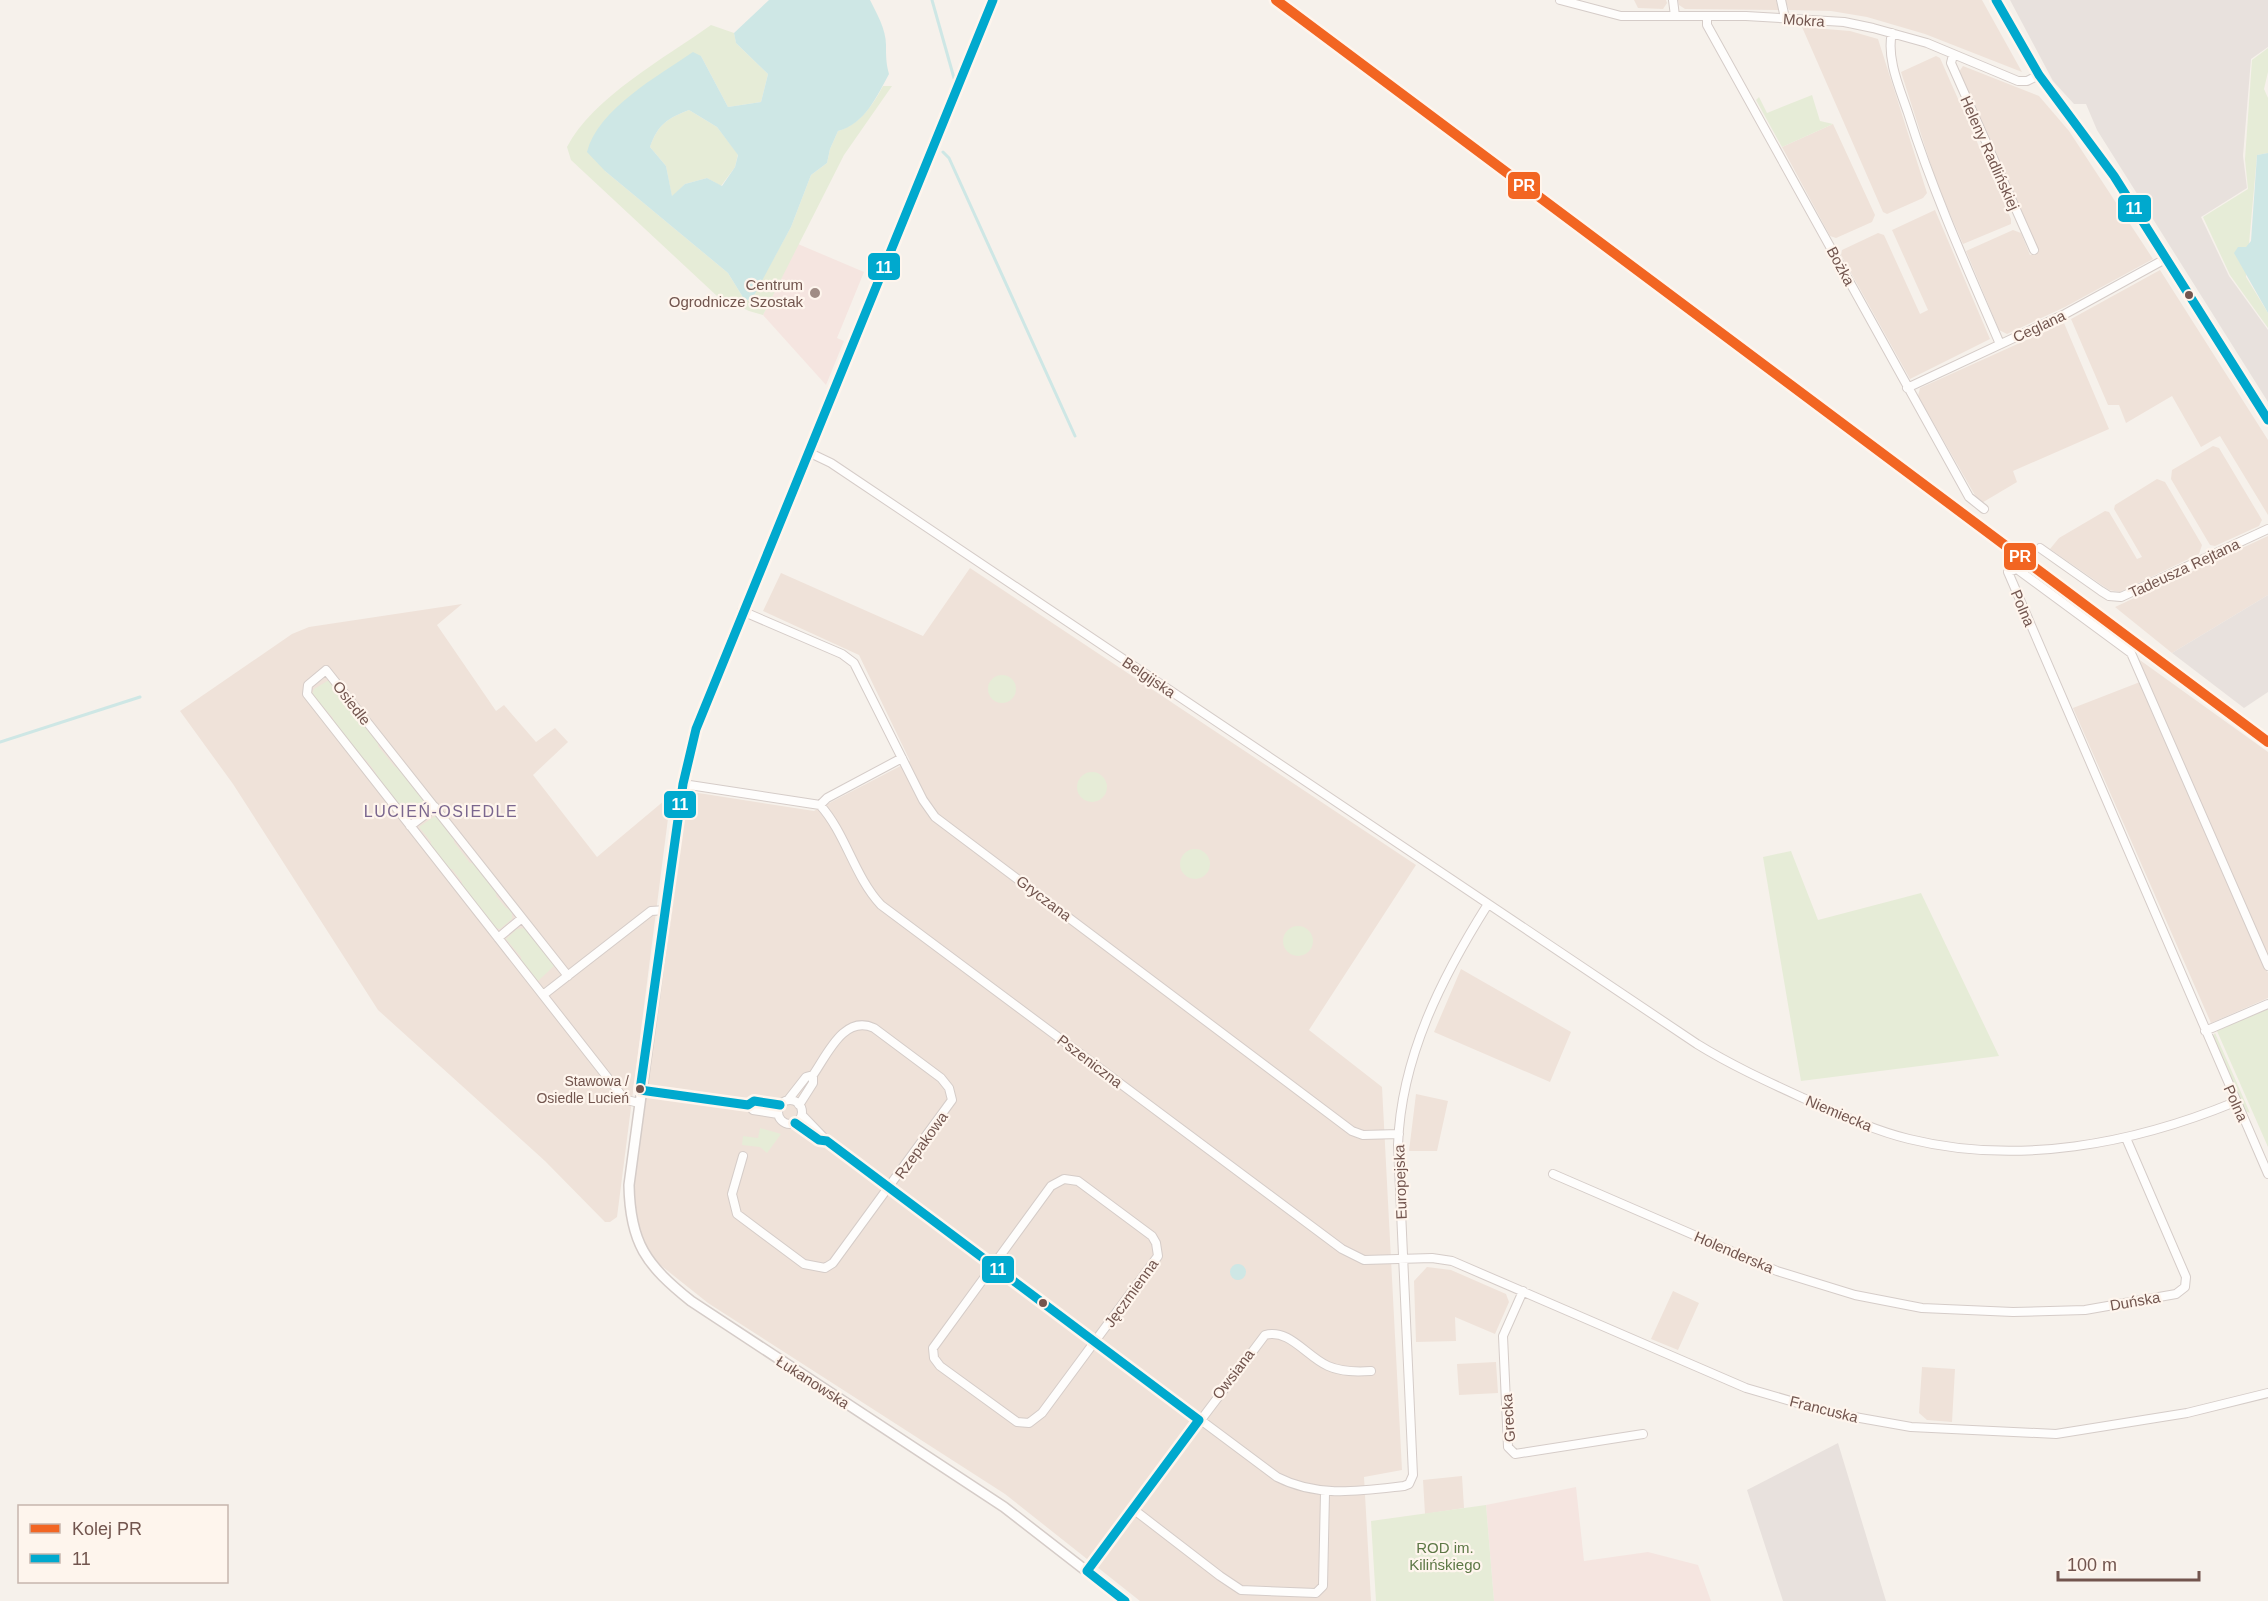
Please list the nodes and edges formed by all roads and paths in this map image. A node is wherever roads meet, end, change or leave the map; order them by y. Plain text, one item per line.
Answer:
1 (993, 0) edge
2 (1560, 0) edge
3 (1598, 0) edge
4 (1673, 0) edge
5 (1781, 0) edge
6 (1996, 0) edge
7 (1597, 10) junction
8 (1675, 16) junction
9 (1707, 17) junction
10 (1785, 18) junction
11 (1892, 33) junction
12 (1953, 55) junction
13 (2039, 75) junction
14 (2034, 250) dead end
15 (2167, 258) junction
16 (2000, 344) junction
17 (1907, 388) junction
18 (2268, 420) edge
19 (808, 452) junction
20 (1984, 509) dead end
21 (2268, 529) edge
22 (2040, 548) dead end
23 (742, 611) junction
24 (902, 758) junction
25 (683, 784) junction
26 (820, 805) junction
27 (435, 807) junction
28 (410, 826) junction
29 (1488, 904) junction
30 (666, 910) junction
31 (522, 918) junction
32 (498, 938) junction
33 (2268, 966) edge
34 (568, 976) junction
35 (543, 995) junction
36 (2268, 1004) edge
37 (2205, 1031) junction
38 (813, 1075) junction
39 (640, 1090) junction
40 (788, 1100) junction
41 (639, 1102) junction
42 (2235, 1102) junction
43 (748, 1105) junction
44 (780, 1105) junction
45 (799, 1105) junction
46 (778, 1114) junction
47 (802, 1115) junction
48 (795, 1123) junction
49 (1399, 1134) junction
50 (2126, 1138) junction
51 (827, 1141) junction
52 (743, 1156) dead end
53 (1553, 1174) dead end
54 (2268, 1174) edge
55 (889, 1188) junction
56 (1403, 1257) junction
57 (992, 1265) junction
58 (1523, 1291) junction
59 (1922, 1308) joint
60 (1095, 1342) junction
61 (1371, 1371) dead end
62 (2268, 1393) edge
63 (1199, 1420) junction
64 (1643, 1434) dead end
65 (1325, 1493) junction
66 (1133, 1509) junction
67 (1087, 1571) junction
68 (1125, 1601) edge

1 - 19 street, Łukanowska
2 - 7 street, Mokra
3 - 7 street
4 - 8 street
5 - 10 street
6 - 13 street
7 - 8 street, Mokra
8 - 9 street, Mokra
9 - 10 street, Mokra
9 - 17 street, Bożka
10 - 11 street, Mokra
11 - 12 street, Mokra
11 - 16 street
12 - 13 street, Mokra
12 - 14 street, Heleny Radlińskiej
13 - 15 street
15 - 16 street, Ceglana
15 - 18 street
16 - 17 street, Ceglana
17 - 20 street, Bożka
19 - 23 street, Łukanowska
19 - 29 street, Belgijska
21 - 22 street, Tadeusza Rejtana
23 - 24 street, Gryczana
23 - 25 street, Łukanowska
24 - 26 street
24 - 49 street, Gryczana
25 - 26 street
25 - 30 street, Łukanowska
26 - 56 street, Pszeniczna
27 - 28 street
27 - 28 street, Osiedle
27 - 31 street, Osiedle
28 - 32 street, Osiedle
29 - 49 street, Europejska
29 - 50 street, Niemiecka
30 - 34 street
30 - 39 street, Łukanowska
31 - 32 street
31 - 34 street, Osiedle
32 - 35 street, Osiedle
33 - 37 street, Polna
34 - 35 street
35 - 41 street, Osiedle
36 - 37 street
37 - 42 street, Polna
38 - 40 street, Rzepakowa
38 - 45 street, Rzepakowa
38 - 55 street, Rzepakowa
39 - 41 street, Łukanowska
39 - 43 street
40 - 44 street
40 - 45 street
41 - 67 street, Łukanowska
42 - 50 street, Niemiecka
42 - 54 street, Polna
43 - 44 street
43 - 46 street
44 - 46 street
45 - 47 street
46 - 48 street
47 - 48 street
47 - 51 street
48 - 51 street
49 - 56 street, Europejska
50 - 59 street, Duńska
51 - 55 street
52 - 55 street, Rzepakowa
53 - 59 street, Holenderska
55 - 57 street
56 - 58 street, Francuska
56 - 65 street, Europejska
57 - 60 street
57 - 60 street, Jęczmienna
57 - 60 street, Jęczmienna
58 - 62 street, Francuska
58 - 64 street, Grecka
60 - 63 street
61 - 63 street, Owsiana
63 - 65 street
63 - 66 street, Owsiana
65 - 66 street
66 - 67 street, Owsiana
67 - 68 street, Łukanowska

